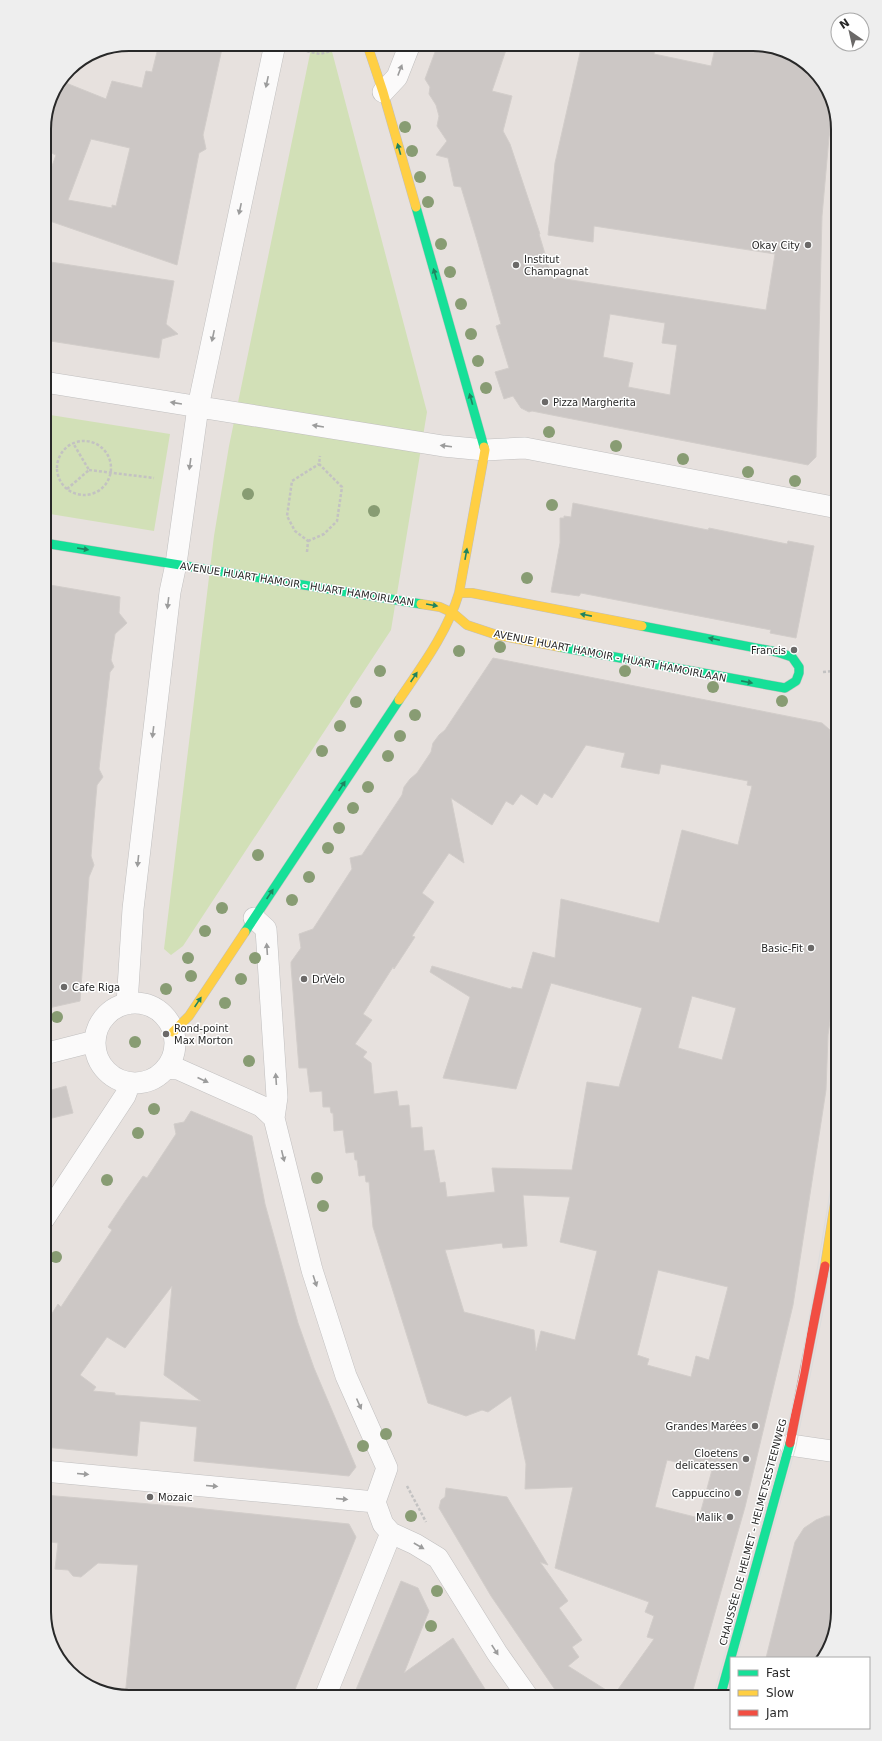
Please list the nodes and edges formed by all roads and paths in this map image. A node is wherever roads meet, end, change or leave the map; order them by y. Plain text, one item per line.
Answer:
1 (274, 51) edge
2 (305, 51) edge
3 (331, 51) edge
4 (369, 51) edge
5 (407, 51) edge
6 (383, 92) junction
7 (51, 383) edge
8 (198, 406) junction
9 (73, 443) junction
10 (485, 450) junction
11 (320, 456) dead end
12 (319, 464) junction
13 (89, 470) junction
14 (110, 473) junction
15 (154, 478) dead end
16 (67, 489) junction
17 (831, 507) edge
18 (308, 541) junction
19 (51, 544) edge
20 (307, 552) dead end
21 (176, 564) junction
22 (459, 593) junction
23 (452, 613) junction
24 (254, 918) junction
25 (127, 1004) junction
26 (173, 1032) junction
27 (95, 1041) junction
28 (51, 1052) edge
29 (166, 1068) junction
30 (130, 1084) junction
31 (274, 1118) junction
32 (51, 1208) edge
33 (831, 1226) edge
34 (790, 1445) junction
35 (831, 1451) edge
36 (387, 1468) junction
37 (51, 1472) edge
38 (375, 1502) junction
39 (391, 1533) junction
40 (438, 1558) junction
41 (731, 1657) edge
42 (730, 1661) edge
43 (327, 1690) edge
44 (523, 1690) edge
45 (722, 1690) edge

1 -> 8 street
2 - 3 path
4 - 6 street
6 -> 5 street
10 -> 6 street
8 -> 7 street
10 -> 8 street
8 -> 21 street
9 - 13 path
9 - 14 path
9 - 16 path
10 - 17 street
22 -> 10 street
11 - 12 path
12 - 18 path
12 - 18 path
13 - 14 path
13 - 16 path
14 - 15 path
14 - 16 path
18 - 20 path
19 -> 21 street, AVENUE HUART HAMOIR - HUART HAMOIRLAAN
21 -> 23 street, AVENUE HUART HAMOIR - HUART HAMOIRLAAN
21 -> 25 street
22 - 23 street
23 -> 22 street, AVENUE HUART HAMOIR - HUART HAMOIRLAAN
24 -> 23 street
26 -> 24 street
31 -> 24 street
25 - 26 street
25 - 27 street
26 - 29 street
27 - 28 street
27 - 30 street
29 - 30 street
29 -> 31 street
30 - 32 street
31 -> 36 street
33 - 34 street, CHAUSSÉE DE HELMET - HELMETSESTEENWEG
34 - 35 street
34 - 41 street, CHAUSSÉE DE HELMET - HELMETSESTEENWEG
36 - 38 street
36 - 40 path
37 -> 38 street
38 - 39 street
39 -> 40 street
39 - 43 street
40 -> 44 street
42 - 45 street, CHAUSSÉE DE HELMET - HELMETSESTEENWEG

